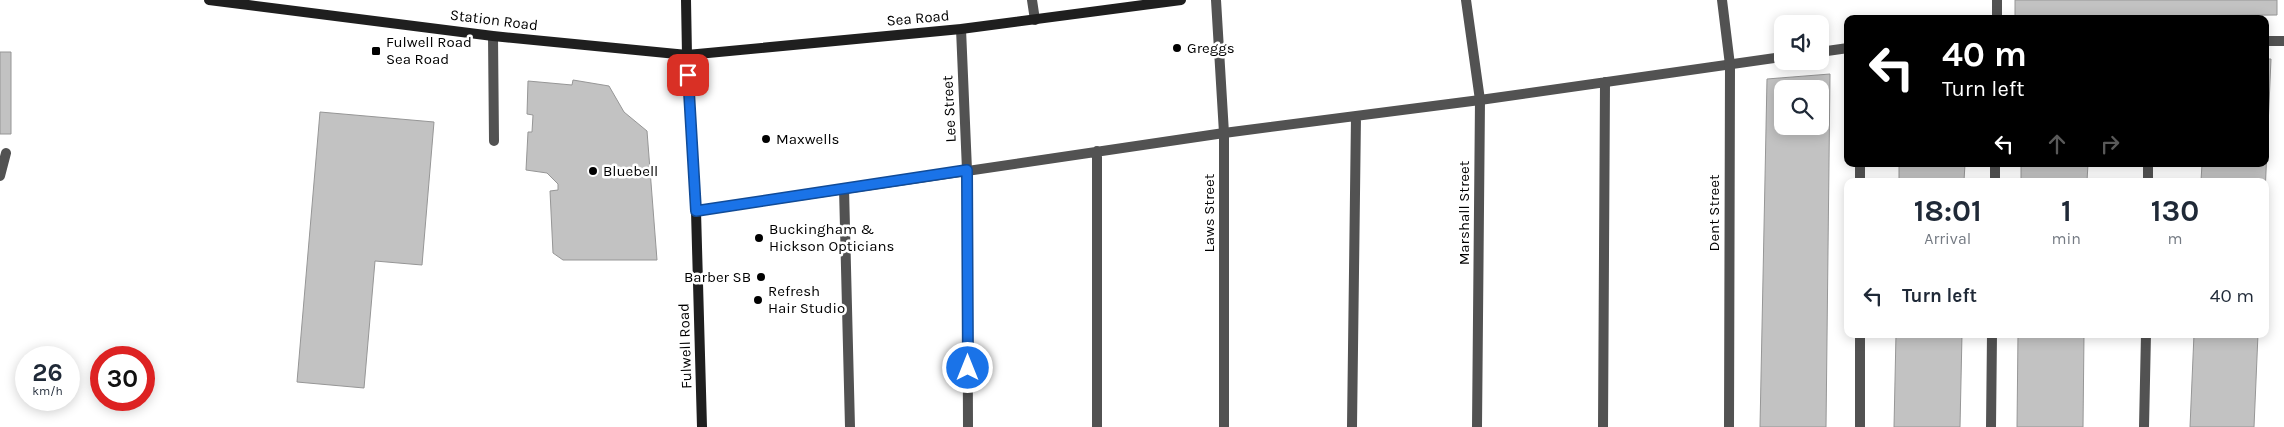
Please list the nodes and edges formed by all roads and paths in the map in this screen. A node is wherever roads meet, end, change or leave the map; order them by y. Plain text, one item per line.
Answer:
1 (209, 0) edge
2 (214, 0) edge
3 (686, 0) edge
4 (1032, 0) edge
5 (1181, 0) edge
6 (1216, 0) edge
7 (1466, 0) edge
8 (1722, 0) edge
9 (1997, 0) edge
10 (1997, 15) edge
11 (1035, 20) junction
12 (960, 29) junction
13 (493, 36) junction
14 (2269, 41) edge
15 (2284, 41) edge
16 (1844, 49) edge
17 (1829, 51) edge
18 (687, 55) junction
19 (1774, 58) edge
20 (1730, 65) junction
21 (1606, 82) junction
22 (1480, 100) junction
23 (1356, 116) junction
24 (1224, 133) junction
25 (494, 141) dead end
26 (1097, 151) junction
27 (6, 153) dead end
28 (967, 170) junction
29 (0, 176) edge
30 (844, 188) junction
31 (696, 211) junction
32 (1860, 338) edge
33 (1992, 338) edge
34 (2146, 338) edge
35 (702, 427) edge
36 (850, 427) edge
37 (968, 427) edge
38 (1097, 427) edge
39 (1224, 427) edge
40 (1352, 427) edge
41 (1478, 427) edge
42 (1603, 427) edge
43 (1729, 427) edge
44 (1860, 427) edge
45 (1991, 427) edge
46 (2144, 427) edge

1 - 2 street, Station Road
2 - 13 street, Station Road
3 - 18 street, Fulwell Road
4 - 11 street
5 - 11 street, Sea Road
6 - 24 street, Laws Street
7 - 22 street, Marshall Street
8 - 20 street, Dent Street
9 - 10 street
11 - 12 street, Sea Road
12 - 18 street, Sea Road
12 - 28 street, Lee Street
13 - 18 street, Station Road
13 - 25 street
14 - 15 street
16 - 17 street
18 - 31 street, Fulwell Road
19 - 20 street
20 - 21 street
20 - 43 street, Dent Street
21 - 22 street
21 - 42 street
22 - 23 street
22 - 41 street, Marshall Street
23 - 24 street
23 - 40 street
24 - 26 street
24 - 39 street, Laws Street
26 - 28 street
26 - 38 street
27 - 29 street
28 - 30 street
28 - 37 street, Lee Street
30 - 31 street
30 - 36 street
31 - 35 street, Fulwell Road
32 - 44 street
33 - 45 street
34 - 46 street

